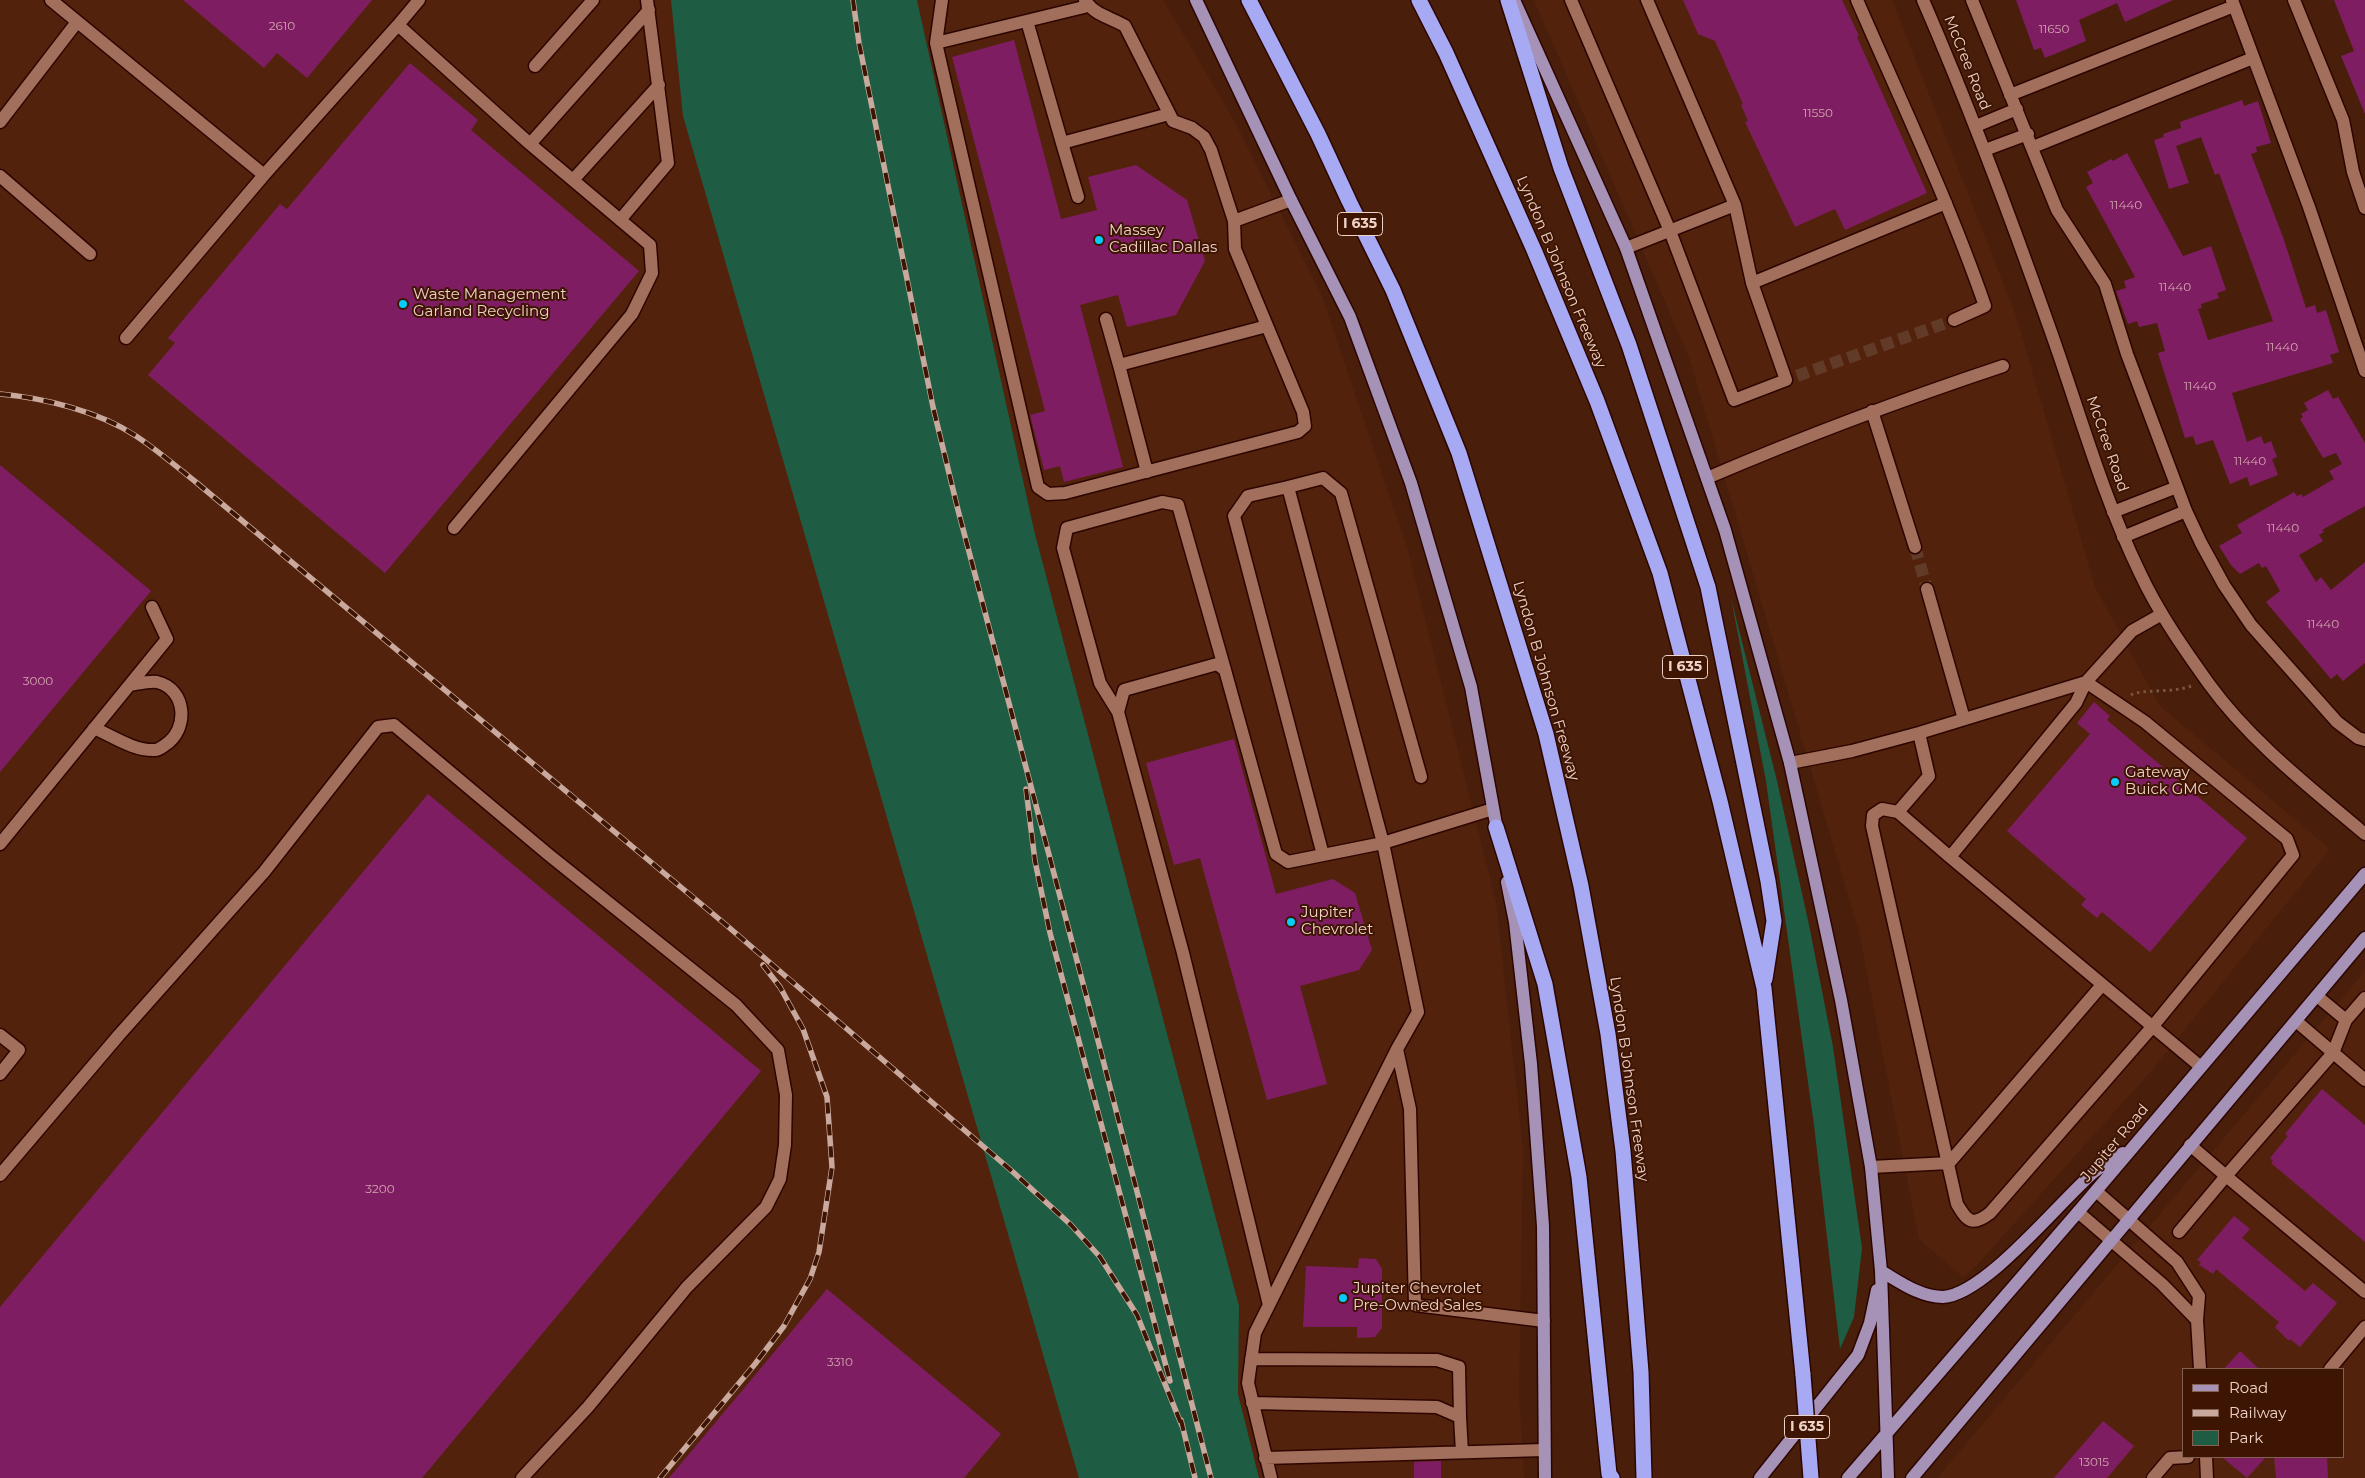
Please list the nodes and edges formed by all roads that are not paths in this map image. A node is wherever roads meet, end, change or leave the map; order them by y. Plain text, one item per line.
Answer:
1 (51, 0) edge
2 (419, 0) edge
3 (593, 0) edge
4 (942, 0) edge
5 (1196, 0) edge
6 (1249, 0) edge
7 (1419, 0) edge
8 (1508, 0) edge
9 (1514, 0) edge
10 (1571, 0) edge
11 (1647, 0) edge
12 (1857, 0) edge
13 (1923, 0) edge
14 (1972, 0) edge
15 (2294, 0) edge
16 (1086, 3) edge
17 (2233, 3) edge
18 (648, 5) edge
19 (1027, 21) junction
20 (77, 22) junction
21 (398, 25) junction
22 (936, 43) junction
23 (2253, 58) junction
24 (535, 66) dead end
25 (659, 85) junction
26 (2010, 94) junction
27 (2017, 109) junction
28 (1169, 114) junction
29 (0, 122) edge
30 (1976, 126) junction
31 (2028, 134) junction
32 (1062, 143) junction
33 (530, 144) junction
34 (2033, 147) junction
35 (1985, 150) junction
36 (264, 175) junction
37 (0, 176) edge
38 (574, 180) junction
39 (1078, 197) dead end
40 (1291, 200) junction
41 (1946, 203) junction
42 (1735, 205) junction
43 (2365, 208) edge
44 (620, 220) junction
45 (1234, 221) junction
46 (1670, 231) junction
47 (1626, 248) junction
48 (90, 254) dead end
49 (1752, 283) junction
50 (1106, 319) dead end
51 (1954, 320) tunnel mouth
52 (1267, 326) junction
53 (126, 338) dead end
54 (1119, 365) junction
55 (2003, 366) dead end
56 (2365, 371) edge
57 (1872, 411) junction
58 (1147, 472) junction
59 (1707, 478) junction
60 (1288, 487) junction
61 (2177, 487) junction
62 (2186, 511) junction
63 (2113, 512) junction
64 (454, 528) dead end
65 (2123, 537) junction
66 (1915, 547) tunnel mouth
67 (1927, 588) tunnel mouth
68 (152, 607) dead end
69 (2162, 614) junction
70 (1225, 670) junction
71 (2086, 682) junction
72 (130, 685) junction
73 (1118, 712) junction
74 (1964, 719) junction
75 (94, 728) junction
76 (1919, 733) junction
77 (2365, 740) edge
78 (1790, 763) junction
79 (1421, 777) dead end
80 (1493, 809) junction
81 (1898, 812) junction
82 (1496, 827) junction
83 (2365, 834) edge
84 (1382, 843) junction
85 (0, 844) edge
86 (1323, 855) junction
87 (1950, 857) junction
88 (2365, 874) edge
89 (2365, 938) edge
90 (2102, 985) junction
91 (1764, 988) junction
92 (2317, 996) junction
93 (2365, 998) edge
94 (2346, 1020) junction
95 (2296, 1021) junction
96 (2153, 1026) junction
97 (0, 1035) edge
98 (1396, 1049) junction
99 (2333, 1052) junction
100 (2201, 1067) junction
101 (0, 1074) edge
102 (2365, 1080) edge
103 (2135, 1145) junction
104 (2190, 1145) junction
105 (1949, 1163) junction
106 (1870, 1167) junction
107 (0, 1175) edge
108 (2226, 1176) junction
109 (2096, 1191) junction
110 (2078, 1212) junction
111 (2128, 1219) junction
112 (2179, 1232) dead end
113 (2111, 1240) junction
114 (1881, 1271) junction
115 (2365, 1292) edge
116 (1269, 1305) junction
117 (2197, 1320) junction
118 (1544, 1321) junction
119 (2365, 1327) edge
120 (1252, 1359) junction
121 (2200, 1368) edge
122 (2331, 1368) edge
123 (1252, 1403) junction
124 (1460, 1417) junction
125 (1887, 1432) junction
126 (1544, 1450) junction
127 (1462, 1452) junction
128 (2182, 1457) edge
129 (1265, 1458) junction
130 (2206, 1458) edge
131 (522, 1478) edge
132 (1270, 1478) edge
133 (1544, 1478) edge
134 (1612, 1478) edge
135 (1644, 1478) edge
136 (1760, 1478) edge
137 (1811, 1478) edge
138 (1848, 1478) edge
139 (1888, 1478) edge
140 (1912, 1478) edge
141 (2153, 1478) edge
142 (2207, 1478) edge

1 - 20 street
2 - 21 street
3 - 24 street
4 - 22 street
5 - 40 main road
6 - 135 highway, Lyndon B Johnson Freeway / I 635
7 - 91 highway, Lyndon B Johnson Freeway / I 635
8 - 91 highway
9 - 47 main road
10 - 46 street
11 - 42 street
12 - 41 street
13 - 30 street, McCree Road
14 - 26 street
15 - 43 street
16 - 19 street
16 - 28 street
17 - 23 street
17 - 26 street
18 - 25 street
18 - 33 street
19 - 22 street
19 - 32 street
20 - 29 street
20 - 36 street
21 - 33 street
21 - 36 street
22 - 58 street
23 - 34 street
23 - 56 street
25 - 38 street
25 - 44 street
26 - 27 street
27 - 30 street
27 - 31 street
28 - 32 street
28 - 45 street
30 - 35 street, McCree Road
31 - 34 street
31 - 35 street
32 - 39 street
33 - 38 street
34 - 61 street
35 - 63 street, McCree Road
36 - 53 street
37 - 48 street
38 - 44 street
40 - 45 street
40 - 80 main road
41 - 49 street
41 - 51 street
42 - 46 street
42 - 49 street
44 - 64 street
45 - 52 street
46 - 47 street
46 - 49 street
47 - 59 main road
50 - 54 street
52 - 54 street
52 - 58 street
54 - 58 street
55 - 57 street
57 - 59 street
57 - 66 street
59 - 78 main road
60 - 79 street
60 - 84 street
60 - 86 street
61 - 62 street
61 - 63 street
62 - 65 street
62 - 77 street
63 - 65 street, McCree Road
65 - 69 street, McCree Road
67 - 74 street
68 - 72 street
69 - 71 street
69 - 83 street, McCree Road
70 - 73 street
70 - 73 street
70 - 86 street
71 - 74 street
71 - 87 street
71 - 96 street
72 - 75 street
72 - 75 street
73 - 116 street
74 - 76 street
75 - 85 street
76 - 78 street
76 - 81 street
78 - 106 main road
80 - 82 main road
80 - 84 street
81 - 87 street
81 - 105 street
82 - 118 main road
82 - 134 highway
84 - 86 street
84 - 98 street
87 - 90 street
88 - 100 main road, Jupiter Road
89 - 92 main road
90 - 96 street
90 - 105 street
91 - 137 highway, Lyndon B Johnson Freeway / I 635, bridge
92 - 94 street
92 - 95 main road
93 - 94 street
94 - 99 street
95 - 99 street
95 - 104 main road
96 - 100 street
96 - 105 street
97 - 101 street
98 - 116 street
98 - 118 street
99 - 102 street
99 - 108 street
100 - 103 main road, Jupiter Road
103 - 109 main road, Jupiter Road
103 - 114 main road
104 - 108 street
104 - 111 main road
105 - 106 street
106 - 114 main road
107 - 131 street
108 - 112 street
108 - 115 street
109 - 110 main road, Jupiter Road
109 - 111 street
110 - 113 street
110 - 125 main road, Jupiter Road
111 - 113 main road
111 - 117 street
113 - 117 street
113 - 140 main road
114 - 125 main road
114 - 136 main road
116 - 120 street
117 - 121 street
118 - 126 main road
119 - 122 street
120 - 123 street
120 - 124 street
123 - 124 street
123 - 129 street
124 - 127 street
125 - 138 main road, Jupiter Road
125 - 139 main road
126 - 127 street
126 - 133 main road
127 - 129 street
128 - 141 street
129 - 132 street
130 - 142 street

